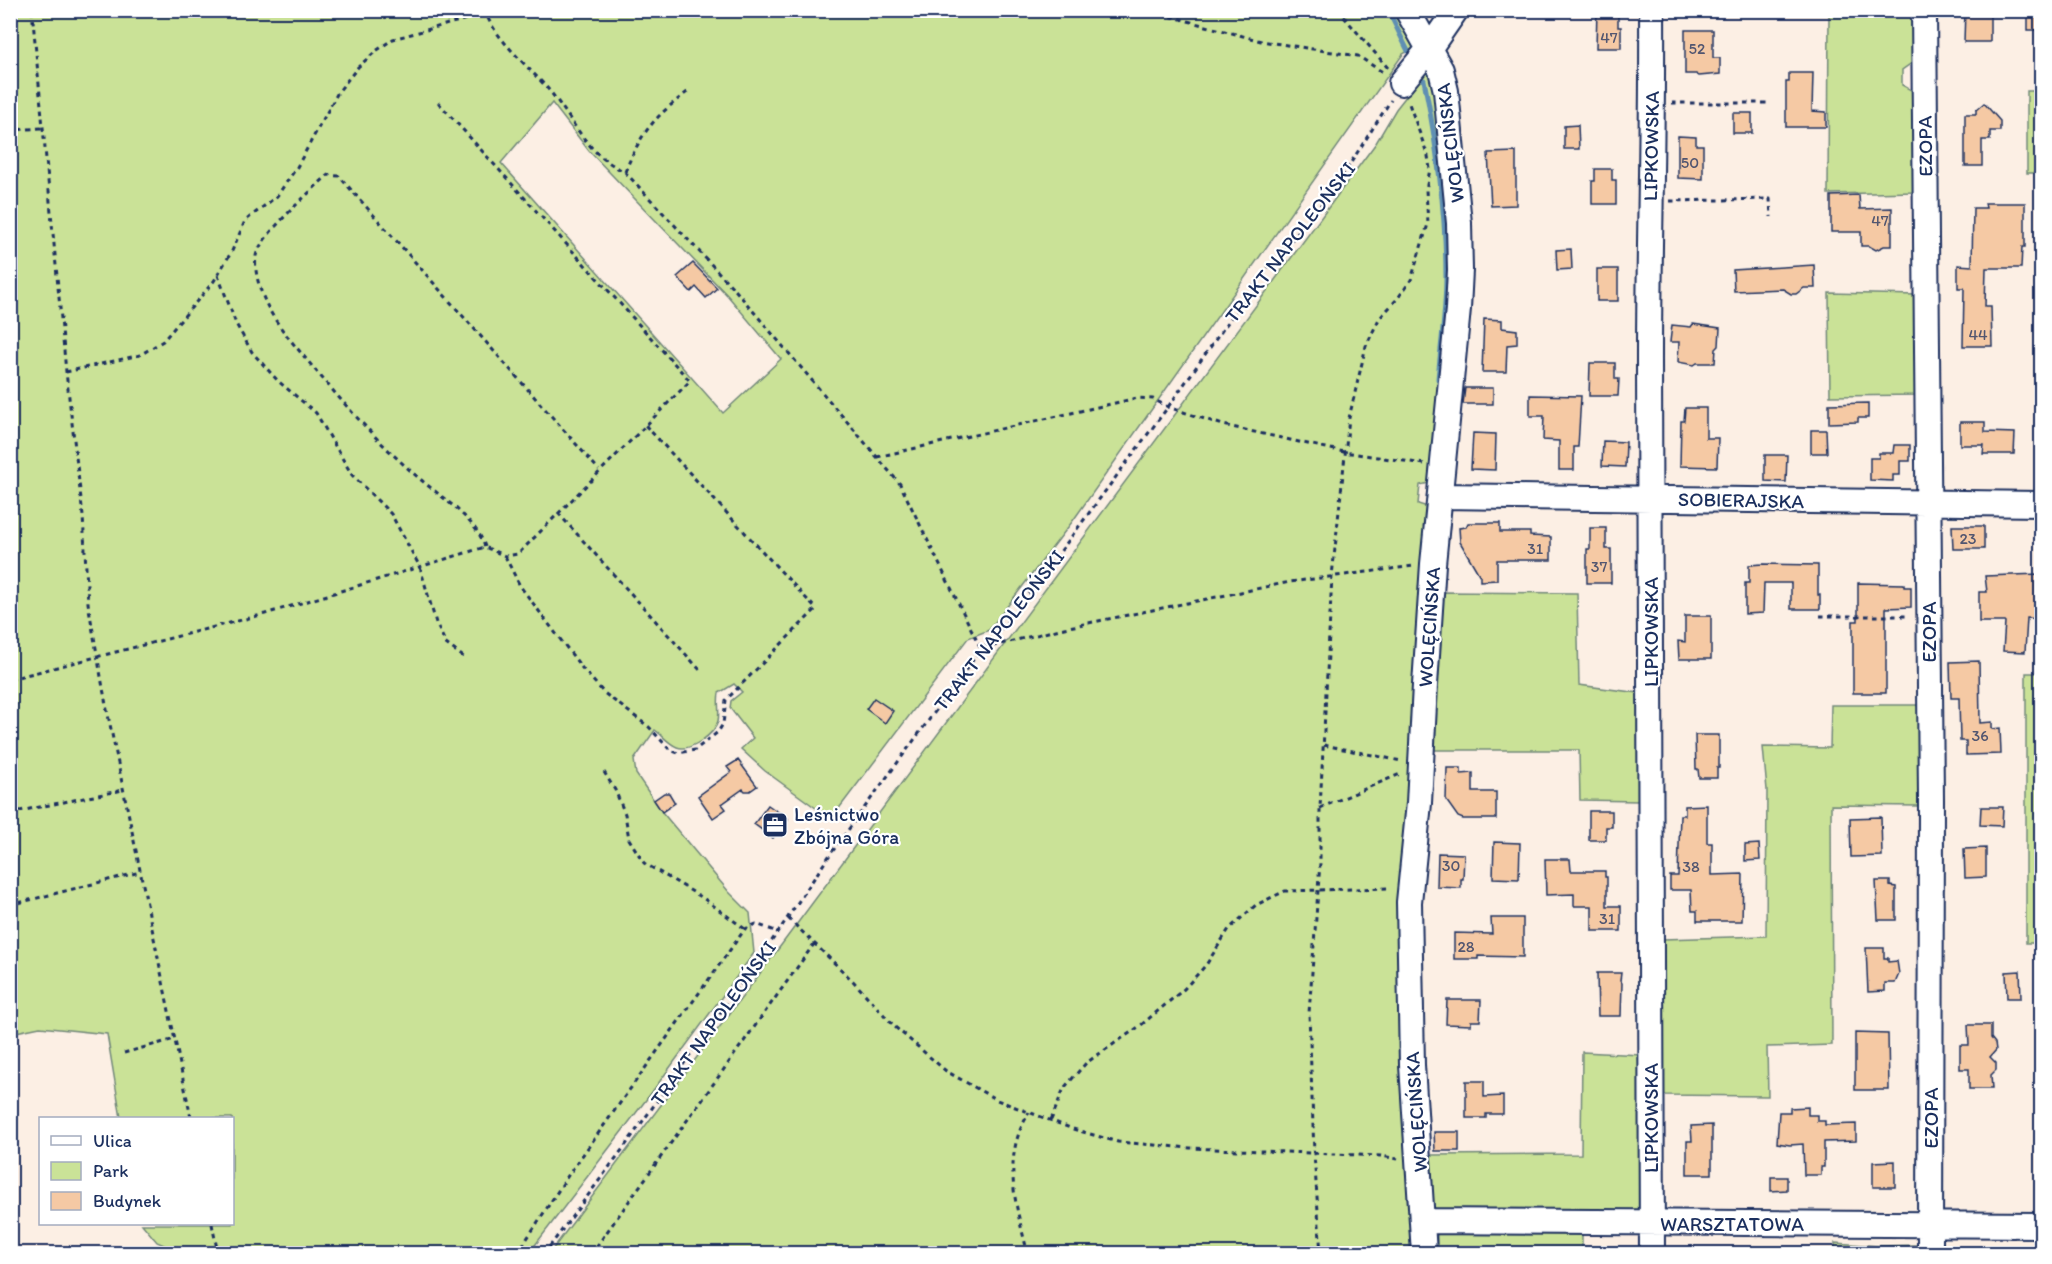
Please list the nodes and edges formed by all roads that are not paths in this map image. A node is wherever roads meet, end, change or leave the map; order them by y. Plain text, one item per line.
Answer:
1 (1407, 10) edge
2 (1456, 10) edge
3 (1652, 10) edge
4 (1924, 10) edge
5 (1429, 49) junction
6 (1401, 83) road end
7 (1440, 496) junction
8 (1650, 498) junction
9 (1929, 502) junction
10 (2042, 504) edge
11 (1423, 1221) junction
12 (1652, 1223) junction
13 (1930, 1225) junction
14 (2042, 1225) edge
15 (1424, 1254) edge
16 (1652, 1254) edge
17 (1930, 1254) edge

1 - 5 street, WOLĘCIŃSKA
2 - 5 street
3 - 8 street, LIPKOWSKA
4 - 9 street, EZOPA
5 - 6 street
5 - 7 street, WOLĘCIŃSKA
7 - 8 street, SOBIERAJSKA
7 - 11 street, WOLĘCIŃSKA
8 - 9 street, SOBIERAJSKA
8 - 12 street, LIPKOWSKA
9 - 10 street, SOBIERAJSKA
9 - 13 street, EZOPA
11 - 12 street, WARSZTATOWA
11 - 15 street, WOLĘCIŃSKA
12 - 13 street, WARSZTATOWA
12 - 16 street, LIPKOWSKA
13 - 14 street, WARSZTATOWA
13 - 17 street, EZOPA

